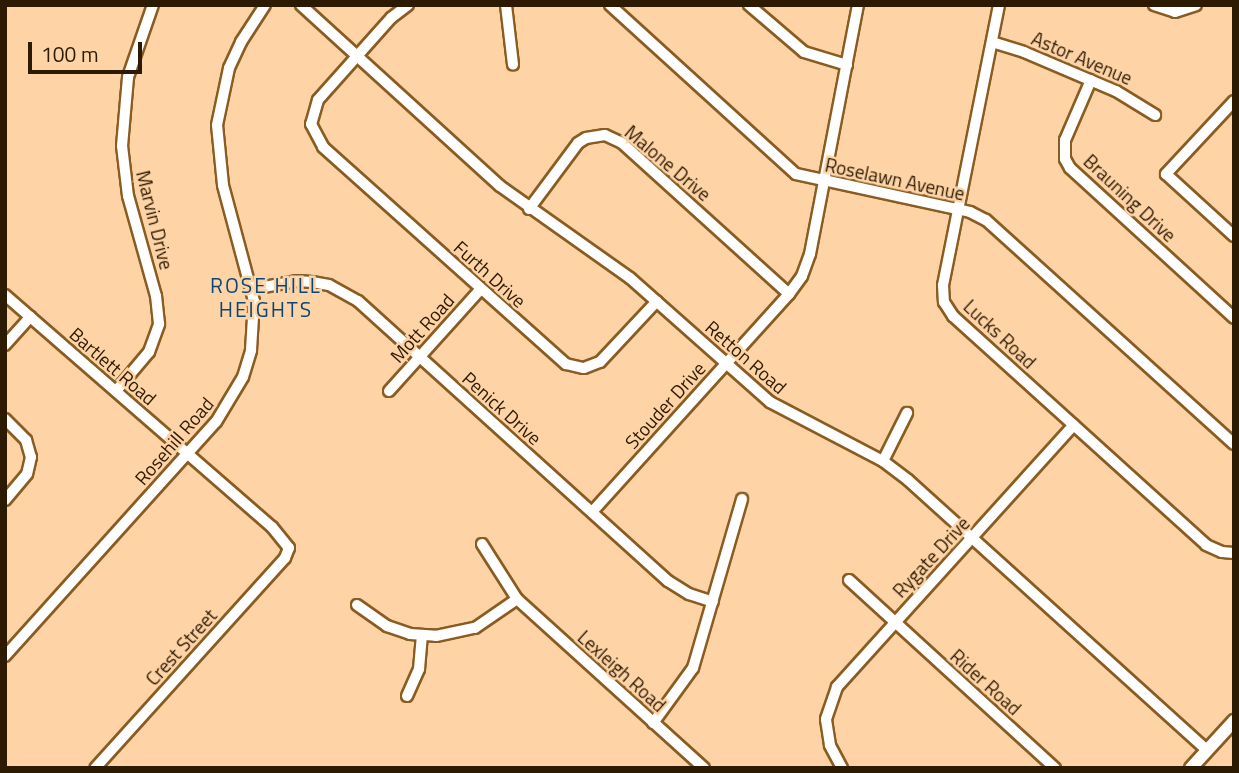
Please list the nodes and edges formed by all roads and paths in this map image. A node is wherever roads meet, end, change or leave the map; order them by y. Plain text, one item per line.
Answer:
1 (153, 5) edge
2 (265, 5) edge
3 (301, 5) edge
4 (408, 5) edge
5 (506, 5) edge
6 (610, 5) edge
7 (749, 5) edge
8 (858, 5) edge
9 (999, 5) edge
10 (1154, 5) edge
11 (1196, 5) edge
12 (992, 42) junction
13 (357, 56) junction
14 (513, 65) dead end
15 (847, 65) junction
16 (1091, 80) junction
17 (1234, 101) edge
18 (1155, 115) dead end
19 (824, 182) junction
20 (529, 209) junction
21 (958, 209) junction
22 (1234, 236) edge
23 (253, 289) junction
24 (481, 289) junction
25 (789, 294) junction
26 (5, 295) edge
27 (657, 301) junction
28 (30, 317) junction
29 (1234, 318) edge
30 (5, 345) edge
31 (420, 356) junction
32 (726, 363) junction
33 (116, 391) junction
34 (389, 391) dead end
35 (907, 413) dead end
36 (5, 419) edge
37 (1074, 425) junction
38 (1234, 444) edge
39 (188, 453) junction
40 (883, 461) junction
41 (742, 499) dead end
42 (5, 500) edge
43 (592, 512) junction
44 (973, 538) junction
45 (482, 544) dead end
46 (289, 548) joint
47 (1234, 553) edge
48 (849, 580) dead end
49 (517, 599) junction
50 (713, 602) junction
51 (357, 605) dead end
52 (895, 622) junction
53 (422, 635) junction
54 (5, 656) edge
55 (407, 696) dead end
56 (1234, 720) edge
57 (653, 723) junction
58 (1207, 750) junction
59 (95, 768) edge
60 (704, 768) edge
61 (842, 768) edge
62 (1055, 768) edge
63 (1191, 768) edge

1 - 33 street, Marvin Drive
2 - 23 street, Rosehill Road
3 - 13 street, Retton Road
4 - 13 street
5 - 14 street
6 - 19 street, Roselawn Avenue
7 - 15 street
8 - 15 street, Stouder Drive
9 - 12 street, Lucks Road
10 - 11 street
12 - 16 street, Astor Avenue
12 - 21 street, Lucks Road
13 - 20 street, Retton Road
13 - 24 street, Furth Drive
15 - 19 street, Stouder Drive
16 - 18 street, Astor Avenue
16 - 29 street, Brauning Drive
17 - 22 street
19 - 21 street, Roselawn Avenue
19 - 25 street, Stouder Drive
20 - 25 street, Malone Drive
20 - 27 street, Retton Road
21 - 37 street, Lucks Road
21 - 38 street, Roselawn Avenue
23 - 31 street, Penick Drive
23 - 39 street, Rosehill Road
24 - 27 street, Furth Drive
24 - 31 street, Mott Road
25 - 32 street, Stouder Drive
26 - 28 street, Bartlett Road
27 - 32 street, Retton Road
28 - 30 street
28 - 33 street, Bartlett Road
31 - 34 street, Mott Road
31 - 43 street, Penick Drive
32 - 40 street, Retton Road
32 - 43 street, Stouder Drive
33 - 39 street, Bartlett Road
35 - 40 street
36 - 42 street
37 - 44 street, Rygate Drive
37 - 47 street, Lucks Road
39 - 46 street, Bartlett Road
39 - 54 street, Rosehill Road
40 - 44 street, Retton Road
41 - 50 street
43 - 50 street, Penick Drive
44 - 52 street, Rygate Drive
44 - 58 street, Retton Road
45 - 49 street, Lexleigh Road
46 - 59 street, Crest Street
48 - 52 street, Rider Road
49 - 53 street
49 - 57 street, Lexleigh Road
50 - 57 street
51 - 53 street
52 - 61 street, Rygate Drive
52 - 62 street, Rider Road
53 - 55 street
56 - 58 main road
57 - 60 street, Lexleigh Road
58 - 63 main road

